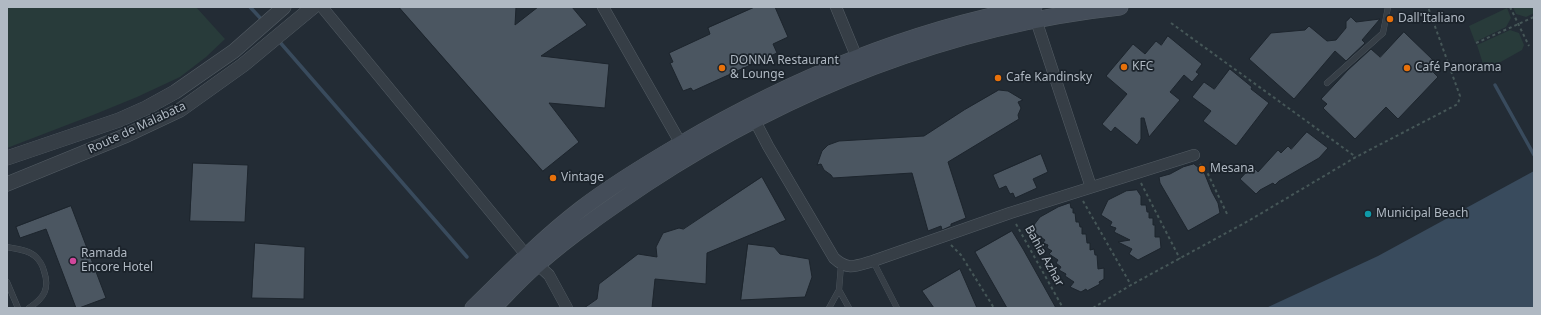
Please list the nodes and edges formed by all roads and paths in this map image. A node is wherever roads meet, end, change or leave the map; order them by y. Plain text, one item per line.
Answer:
1 (284, 7) edge
2 (313, 7) edge
3 (322, 7) edge
4 (603, 7) edge
5 (836, 7) edge
6 (1120, 7) edge
7 (1388, 7) edge
8 (1428, 7) edge
9 (1510, 7) edge
10 (995, 11) edge
11 (1035, 13) edge
12 (1534, 17) edge
13 (1171, 23) dead end
14 (1518, 24) junction
15 (1476, 43) dead end
16 (1528, 46) dead end
17 (857, 58) junction
18 (1328, 83) dead end
19 (754, 119) junction
20 (681, 144) junction
21 (1194, 155) joint
22 (1356, 157) junction
23 (7, 158) edge
24 (1136, 173) junction
25 (7, 184) edge
26 (1091, 187) junction
27 (1078, 192) junction
28 (1010, 213) junction
29 (1228, 216) dead end
30 (941, 236) junction
31 (7, 247) edge
32 (1180, 259) junction
33 (873, 261) junction
34 (527, 265) junction
35 (841, 265) junction
36 (7, 282) edge
37 (1132, 285) junction
38 (838, 290) junction
39 (18, 308) edge
40 (29, 308) edge
41 (473, 308) edge
42 (493, 308) edge
43 (567, 308) edge
44 (829, 308) edge
45 (849, 308) edge
46 (897, 308) edge
47 (994, 308) edge
48 (1063, 308) edge
49 (1093, 308) edge

1 - 23 street, Route de Malabata
2 - 25 street, Route de Malabata
3 - 34 street
4 - 20 street
5 - 17 street
6 - 11 main road
7 - 18 lane
8 - 22 path
9 - 14 path
10 - 11 main road
10 - 17 main road
11 - 19 main road
11 - 26 street
12 - 14 path
13 - 22 path
14 - 15 path
14 - 16 path
17 - 20 main road
19 - 34 main road
19 - 35 street
20 - 34 main road
21 - 24 street
21 - 29 path
22 - 32 path
24 - 26 street
24 - 32 path
26 - 27 street
27 - 28 street
27 - 37 path
28 - 30 street
28 - 48 path, Bahia Azhar
30 - 33 street
30 - 47 path
31 - 40 lane
32 - 37 path
33 - 35 street
33 - 46 lane
34 - 41 main road
34 - 42 main road
34 - 43 street
35 - 38 lane
36 - 39 lane
37 - 49 path
38 - 44 lane
38 - 45 lane

